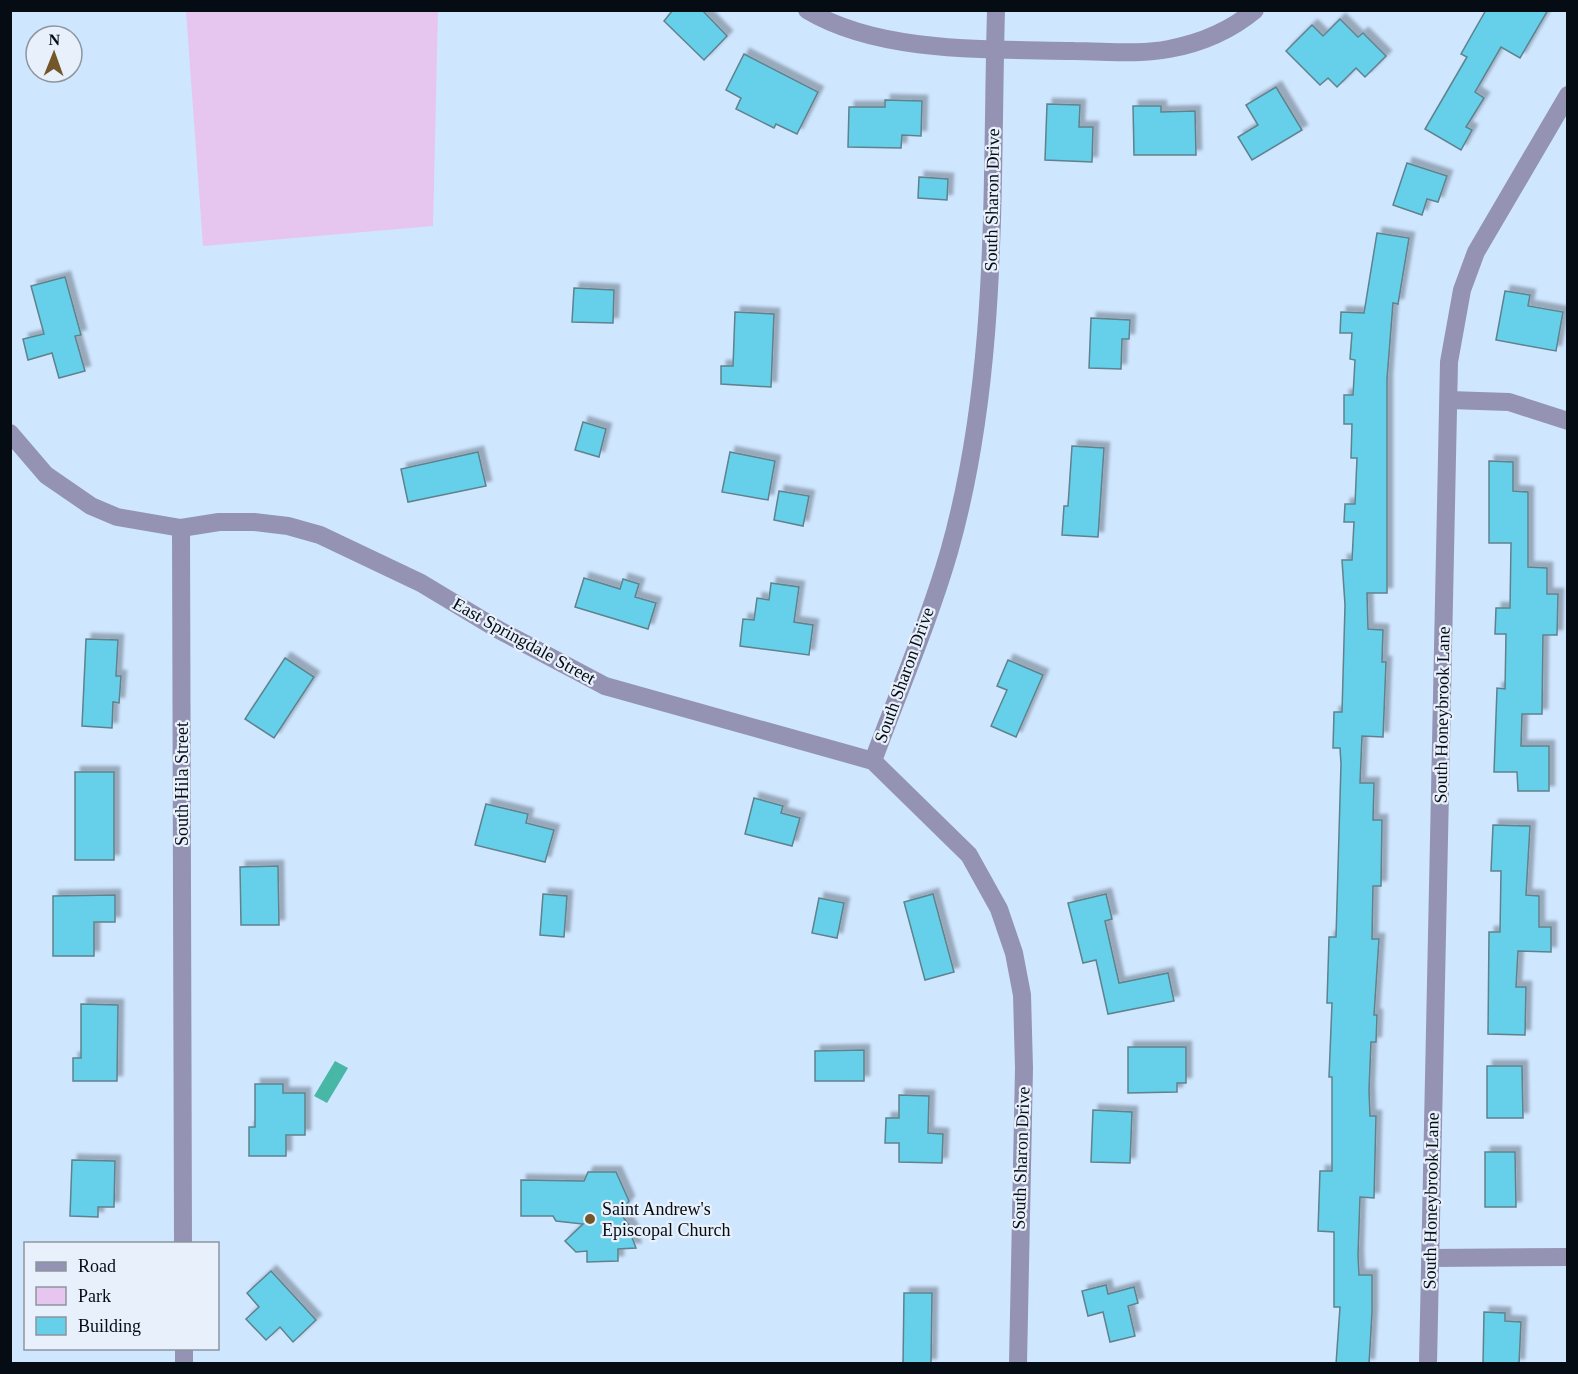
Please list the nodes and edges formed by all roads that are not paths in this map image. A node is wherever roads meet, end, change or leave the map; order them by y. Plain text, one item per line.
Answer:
1 (807, 10) edge
2 (996, 10) edge
3 (1255, 10) edge
4 (995, 49) junction
5 (1568, 95) edge
6 (1449, 400) junction
7 (1568, 421) edge
8 (10, 433) edge
9 (181, 528) junction
10 (873, 761) junction
11 (183, 1242) edge
12 (1568, 1257) edge
13 (1430, 1258) junction
14 (1018, 1364) edge
15 (1428, 1364) edge

1 - 4 street
2 - 4 street, South Sharon Drive
3 - 4 street
4 - 10 street, South Sharon Drive
5 - 6 street, South Honeybrook Lane
6 - 7 street
6 - 13 street, South Honeybrook Lane
8 - 9 street
9 - 10 street, East Springdale Street
9 - 11 street, South Hila Street
10 - 14 street, South Sharon Drive
12 - 13 street
13 - 15 street, South Honeybrook Lane

